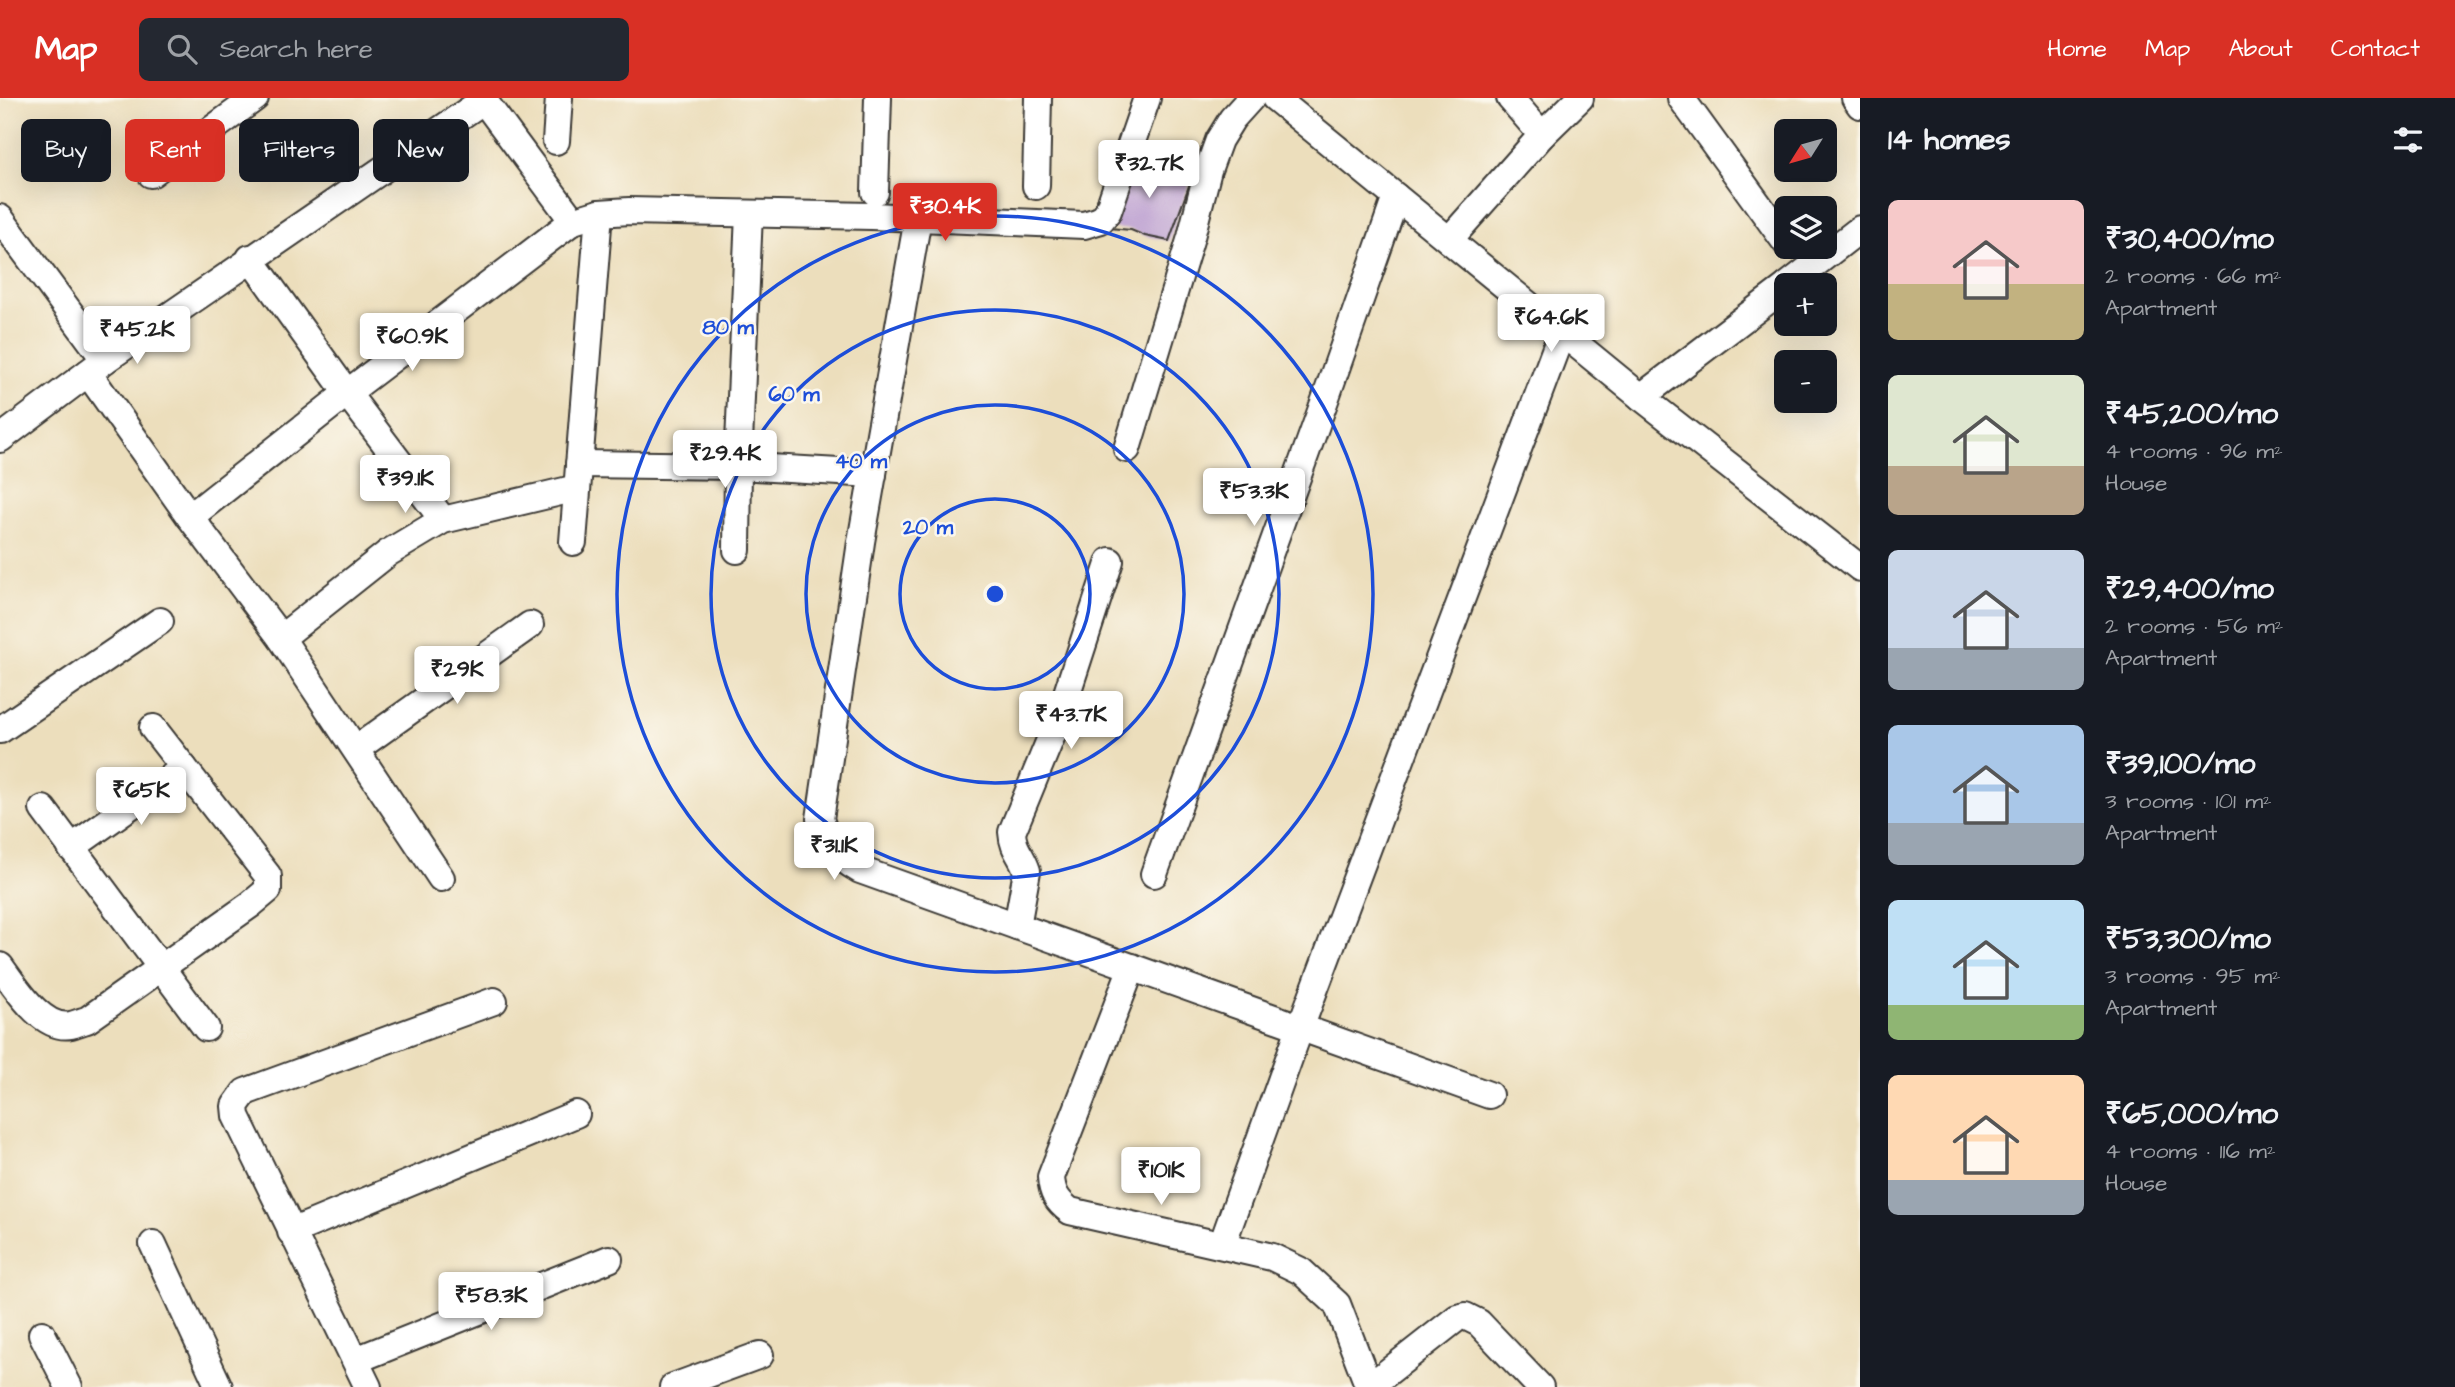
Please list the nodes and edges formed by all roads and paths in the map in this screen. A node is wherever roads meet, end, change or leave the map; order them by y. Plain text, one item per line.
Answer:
1 (255, 98) edge
2 (559, 98) edge
3 (878, 98) edge
4 (1038, 98) edge
5 (1147, 98) edge
6 (1251, 98) edge
7 (1275, 98) edge
8 (1510, 98) edge
9 (1580, 98) edge
10 (1681, 98) edge
11 (1855, 98) edge
12 (483, 99) edge
13 (1860, 105) edge
14 (225, 120) edge
15 (1542, 135) junction
16 (556, 141) dead end
17 (1036, 186) dead end
18 (876, 192) dead end
19 (1396, 197) junction
20 (599, 213) junction
21 (749, 215) junction
22 (0, 218) edge
23 (918, 218) junction
24 (573, 221) junction
25 (1774, 226) edge
26 (1860, 229) edge
27 (1449, 240) junction
28 (250, 258) junction
29 (1804, 273) edge
30 (1774, 296) edge
31 (1562, 332) junction
32 (96, 366) junction
33 (347, 393) junction
34 (1641, 397) junction
35 (0, 439) edge
36 (1127, 449) dead end
37 (738, 466) junction
38 (873, 474) junction
39 (578, 476) junction
40 (190, 517) junction
41 (443, 520) junction
42 (573, 542) dead end
43 (737, 550) dead end
44 (1110, 561) dead end
45 (1860, 568) edge
46 (160, 621) dead end
47 (530, 625) dead end
48 (281, 638) junction
49 (153, 728) dead end
50 (0, 730) edge
51 (356, 749) junction
52 (184, 768) junction
53 (43, 809) dead end
54 (71, 848) junction
55 (1154, 874) dead end
56 (441, 878) dead end
57 (1017, 926) junction
58 (0, 966) edge
59 (160, 967) junction
60 (1132, 967) junction
61 (494, 1001) dead end
62 (206, 1028) dead end
63 (1300, 1028) junction
64 (1489, 1095) dead end
65 (576, 1114) dead end
66 (291, 1232) junction
67 (153, 1244) dead end
68 (1222, 1245) junction
69 (609, 1259) dead end
70 (42, 1334) dead end
71 (760, 1355) dead end
72 (356, 1360) junction
73 (69, 1387) edge
74 (219, 1387) edge
75 (368, 1387) edge
76 (673, 1387) edge
77 (1369, 1387) edge
78 (1540, 1387) edge

1 - 14 street
2 - 16 street
3 - 18 street
4 - 17 street
5 - 23 street
6 - 36 street
7 - 19 street
8 - 15 street
9 - 15 street
10 - 25 street
11 - 13 street
12 - 24 street
12 - 28 street
15 - 27 street
19 - 27 street
19 - 55 street
20 - 21 street
20 - 24 street
20 - 39 street
21 - 23 street
21 - 37 street
22 - 32 street
23 - 38 street
24 - 33 street
26 - 29 street
27 - 31 street
28 - 32 street
28 - 33 street
30 - 34 street
31 - 34 street
31 - 63 street
32 - 35 street
32 - 40 street
33 - 40 street
33 - 41 street
34 - 45 street
37 - 38 street
37 - 39 street
37 - 43 street
38 - 57 street
39 - 41 street
39 - 42 street
40 - 48 street
41 - 48 street
44 - 57 street
46 - 50 street
47 - 51 street
48 - 51 street
49 - 52 street
51 - 56 street
52 - 54 street
52 - 59 street
53 - 54 street
54 - 59 street
57 - 60 street
58 - 59 street
59 - 62 street
60 - 63 street
60 - 68 street
61 - 66 street
63 - 64 street
63 - 68 street
65 - 66 street
66 - 72 street
67 - 74 street
68 - 77 street
69 - 72 street
70 - 73 street
71 - 76 street
72 - 75 street
77 - 78 street

